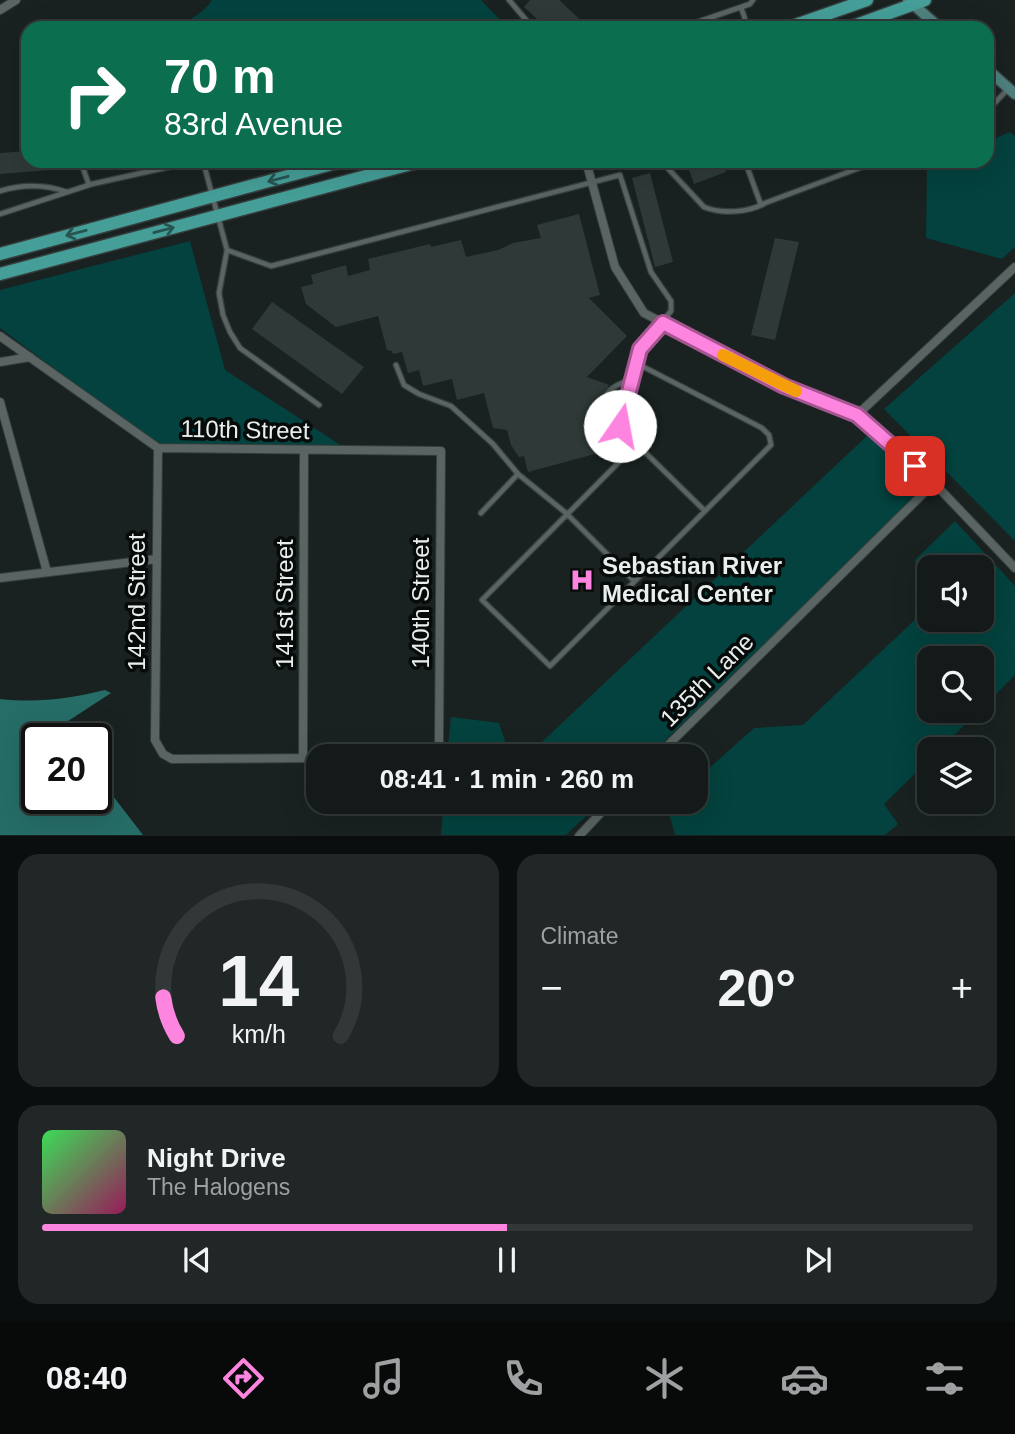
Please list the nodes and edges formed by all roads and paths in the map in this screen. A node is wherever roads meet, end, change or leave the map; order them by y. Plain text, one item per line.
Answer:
1 (16, 0) edge
2 (509, 0) edge
3 (753, 0) edge
4 (867, 0) edge
5 (915, 1) edge
6 (741, 7) junction
7 (0, 10) edge
8 (527, 21) edge
9 (700, 21) edge
10 (746, 21) edge
11 (807, 21) edge
12 (865, 21) edge
13 (934, 21) edge
14 (994, 75) edge
15 (1012, 91) edge
16 (994, 105) edge
17 (83, 168) edge
18 (155, 168) edge
19 (205, 168) edge
20 (317, 168) edge
21 (396, 168) edge
22 (588, 168) edge
23 (668, 168) edge
24 (748, 168) edge
25 (849, 168) edge
26 (858, 168) edge
27 (850, 171) junction
28 (592, 184) junction
29 (89, 185) junction
30 (0, 191) edge
31 (66, 192) junction
32 (213, 196) junction
33 (761, 205) junction
34 (0, 214) edge
35 (217, 216) junction
36 (227, 250) junction
37 (0, 254) edge
38 (1015, 267) edge
39 (0, 274) edge
40 (663, 323) junction
41 (0, 335) edge
42 (30, 357) junction
43 (0, 362) edge
44 (636, 363) junction
45 (396, 365) dead end
46 (630, 380) junction
47 (0, 402) edge
48 (319, 405) dead end
49 (857, 415) junction
50 (3, 424) edge
51 (620, 426) junction
52 (637, 443) junction
53 (158, 448) junction
54 (304, 451) junction
55 (441, 451) joint
56 (518, 474) junction
57 (934, 483) junction
58 (705, 511) junction
59 (481, 513) dead end
60 (566, 513) junction
61 (157, 559) junction
62 (1015, 568) edge
63 (47, 572) junction
64 (0, 578) edge
65 (634, 581) junction
66 (438, 744) edge
67 (669, 744) edge
68 (303, 758) joint
69 (599, 814) edge
70 (579, 835) edge

1 - 7 street
2 - 8 lane
3 - 6 lane
4 - 11 main road
5 - 12 main road
5 - 13 main road
6 - 9 lane
6 - 10 lane
14 - 15 main road
15 - 16 lane
17 - 29 lane
18 - 29 lane
19 - 32 lane
20 -> 32 main road
21 - 35 main road
22 - 28 street
23 - 33 lane
24 - 33 lane
25 - 27 lane
26 - 27 lane
27 - 33 lane
28 - 36 lane
28 - 40 street
28 - 40 lane
29 - 31 lane
30 - 31 lane
31 - 34 lane
32 - 35 lane
32 -> 37 main road
35 - 36 lane
39 -> 35 main road
36 - 48 lane
38 - 49 street
40 - 44 lane
40 - 49 street
41 - 42 street, 110th Street
42 - 43 street
42 - 53 street, 110th Street
44 - 46 lane
44 - 58 lane
45 - 56 lane
46 - 51 lane
46 - 51 lane
47 - 50 street
49 - 57 street
50 - 63 street
51 - 52 lane
52 - 58 lane
52 - 60 lane
53 - 54 street, 110th Street
53 - 61 street, 142nd Street
54 - 55 street, 110th Street
54 - 68 street, 141st Street
55 - 66 street, 140th Street
56 - 59 lane
56 - 60 lane
57 - 62 street
57 - 67 street, 135th Lane
58 - 65 lane
60 - 65 lane
60 - 65 lane
61 - 63 street
61 - 68 street, 142nd Street
63 - 64 street
69 - 70 street

